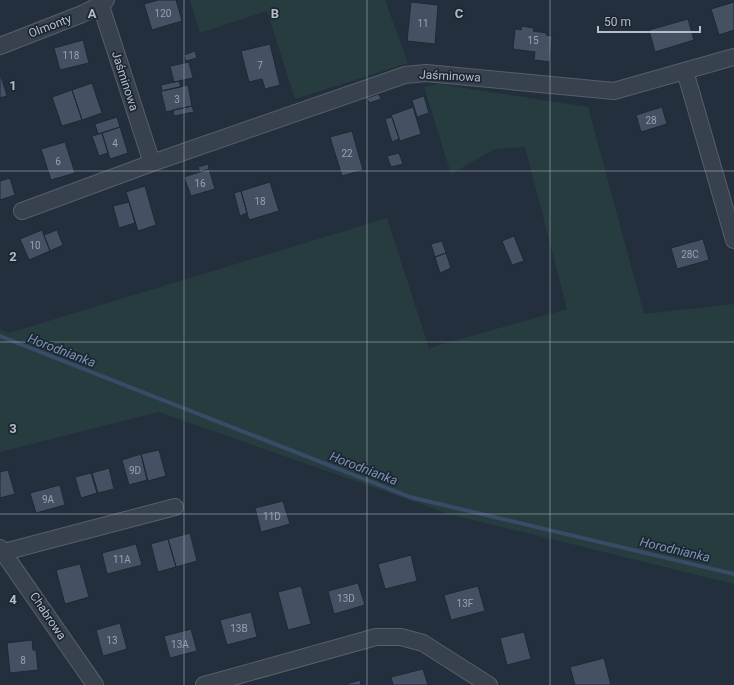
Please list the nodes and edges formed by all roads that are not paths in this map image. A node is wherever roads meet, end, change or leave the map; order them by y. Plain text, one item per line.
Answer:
1 (102, 2) edge
2 (0, 46) edge
3 (734, 57) edge
4 (685, 71) junction
5 (152, 163) junction
6 (22, 211) dead end
7 (734, 240) edge
8 (175, 507) dead end
9 (2, 550) edge
10 (95, 685) edge
11 (204, 685) edge
12 (489, 685) edge

1 - 2 street, Olmonty
1 - 5 street, Jaśminowa
3 - 4 street, Jaśminowa
4 - 5 street, Jaśminowa
4 - 7 street
5 - 6 street, Jaśminowa
8 - 9 street
9 - 10 street, Chabrowa
11 - 12 street

